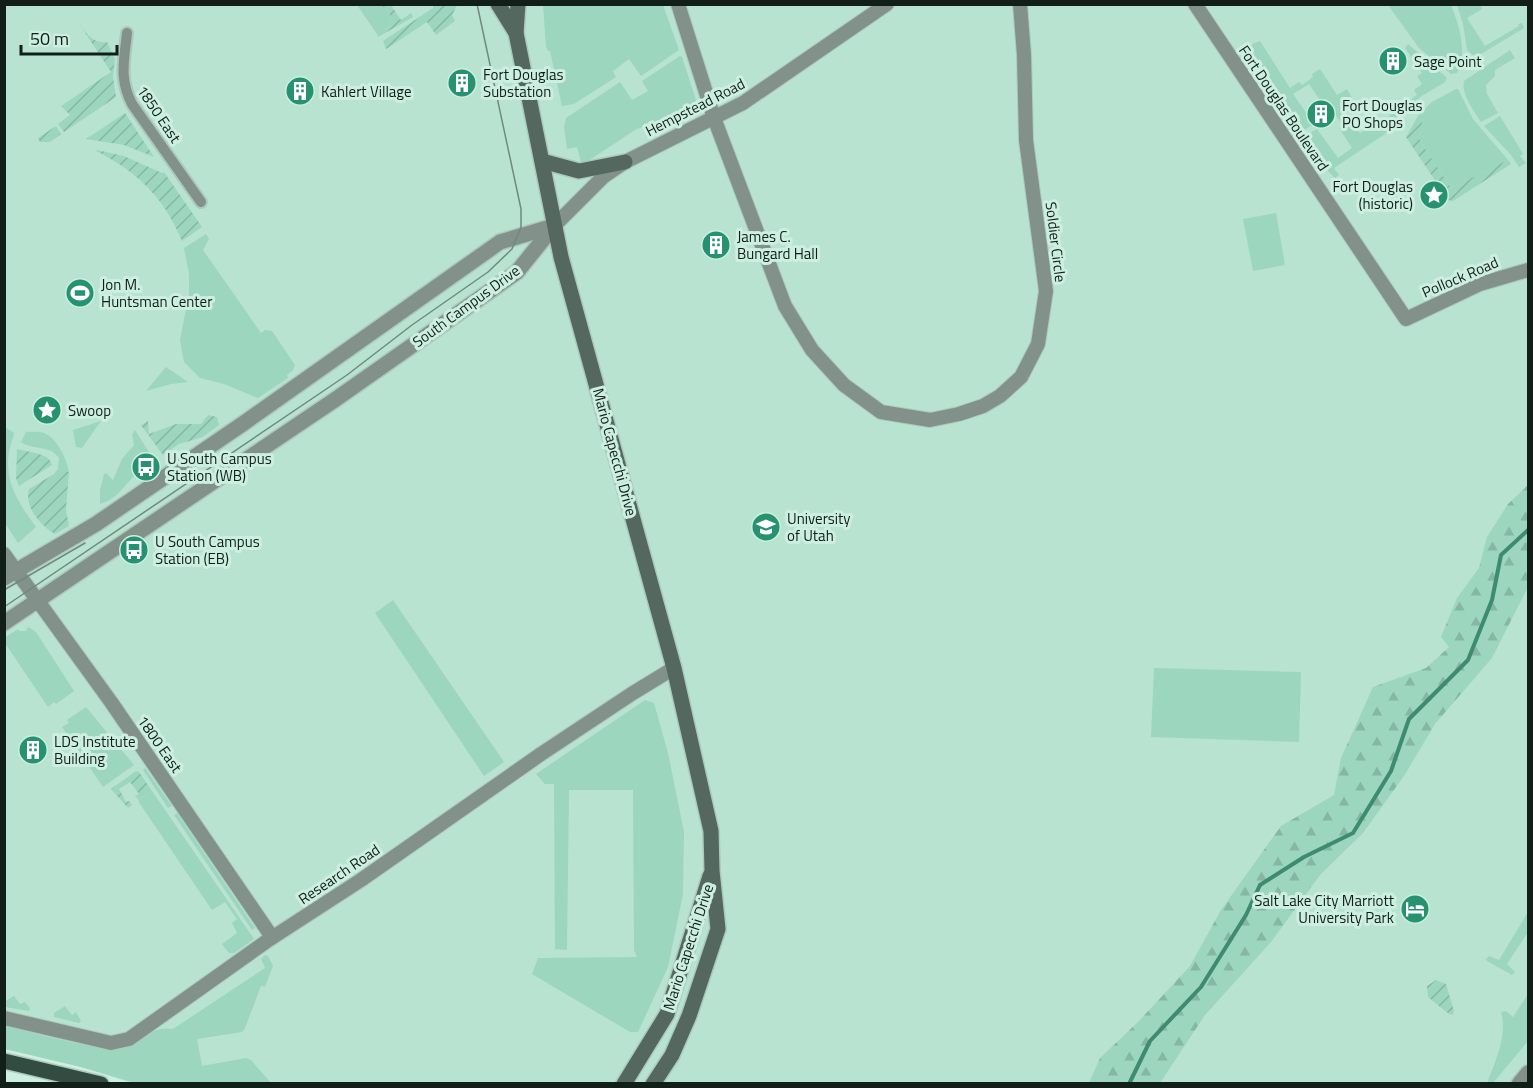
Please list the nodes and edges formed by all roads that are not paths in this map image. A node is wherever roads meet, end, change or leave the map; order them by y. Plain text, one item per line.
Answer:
1 (518, 4) edge
2 (678, 4) edge
3 (887, 4) edge
4 (1020, 4) edge
5 (1195, 4) edge
6 (499, 6) edge
7 (127, 33) dead end
8 (516, 33) junction
9 (714, 118) junction
10 (542, 161) junction
11 (625, 162) junction
12 (201, 202) dead end
13 (554, 226) junction
14 (1528, 270) edge
15 (1406, 319) joint
16 (4, 554) edge
17 (11, 575) edge
18 (37, 601) junction
19 (4, 623) edge
20 (674, 668) junction
21 (712, 871) junction
22 (272, 937) junction
23 (4, 1018) edge
24 (4, 1061) edge
25 (1528, 1073) edge
26 (101, 1083) edge
27 (624, 1083) edge
28 (653, 1083) edge
29 (1519, 1083) edge

1 - 8 main road, Mario Capecchi Drive
2 - 9 street, Soldier Circle
3 - 9 street, Hempstead Road
4 - 9 street, Soldier Circle
5 - 15 street, Fort Douglas Boulevard
6 - 8 main road, Mario Capecchi Drive
7 - 12 street, 1850 East
8 - 10 main road, Mario Capecchi Drive
9 - 11 street, Hempstead Road
10 - 11 main road
10 - 13 main road, Mario Capecchi Drive
11 - 13 street, Hempstead Road
13 - 17 street
13 - 18 street, South Campus Drive
13 - 20 main road, Mario Capecchi Drive
14 - 15 street, Pollock Road
16 - 17 street, 1800 East
17 - 18 street, 1800 East
18 - 19 street, South Campus Drive
18 - 22 street, 1800 East
20 - 21 main road, Mario Capecchi Drive
20 - 22 street, Research Road
21 - 27 main road, Mario Capecchi Drive
21 - 28 main road, Mario Capecchi Drive
22 - 23 street, Research Road
24 - 26 main road
25 - 29 street

